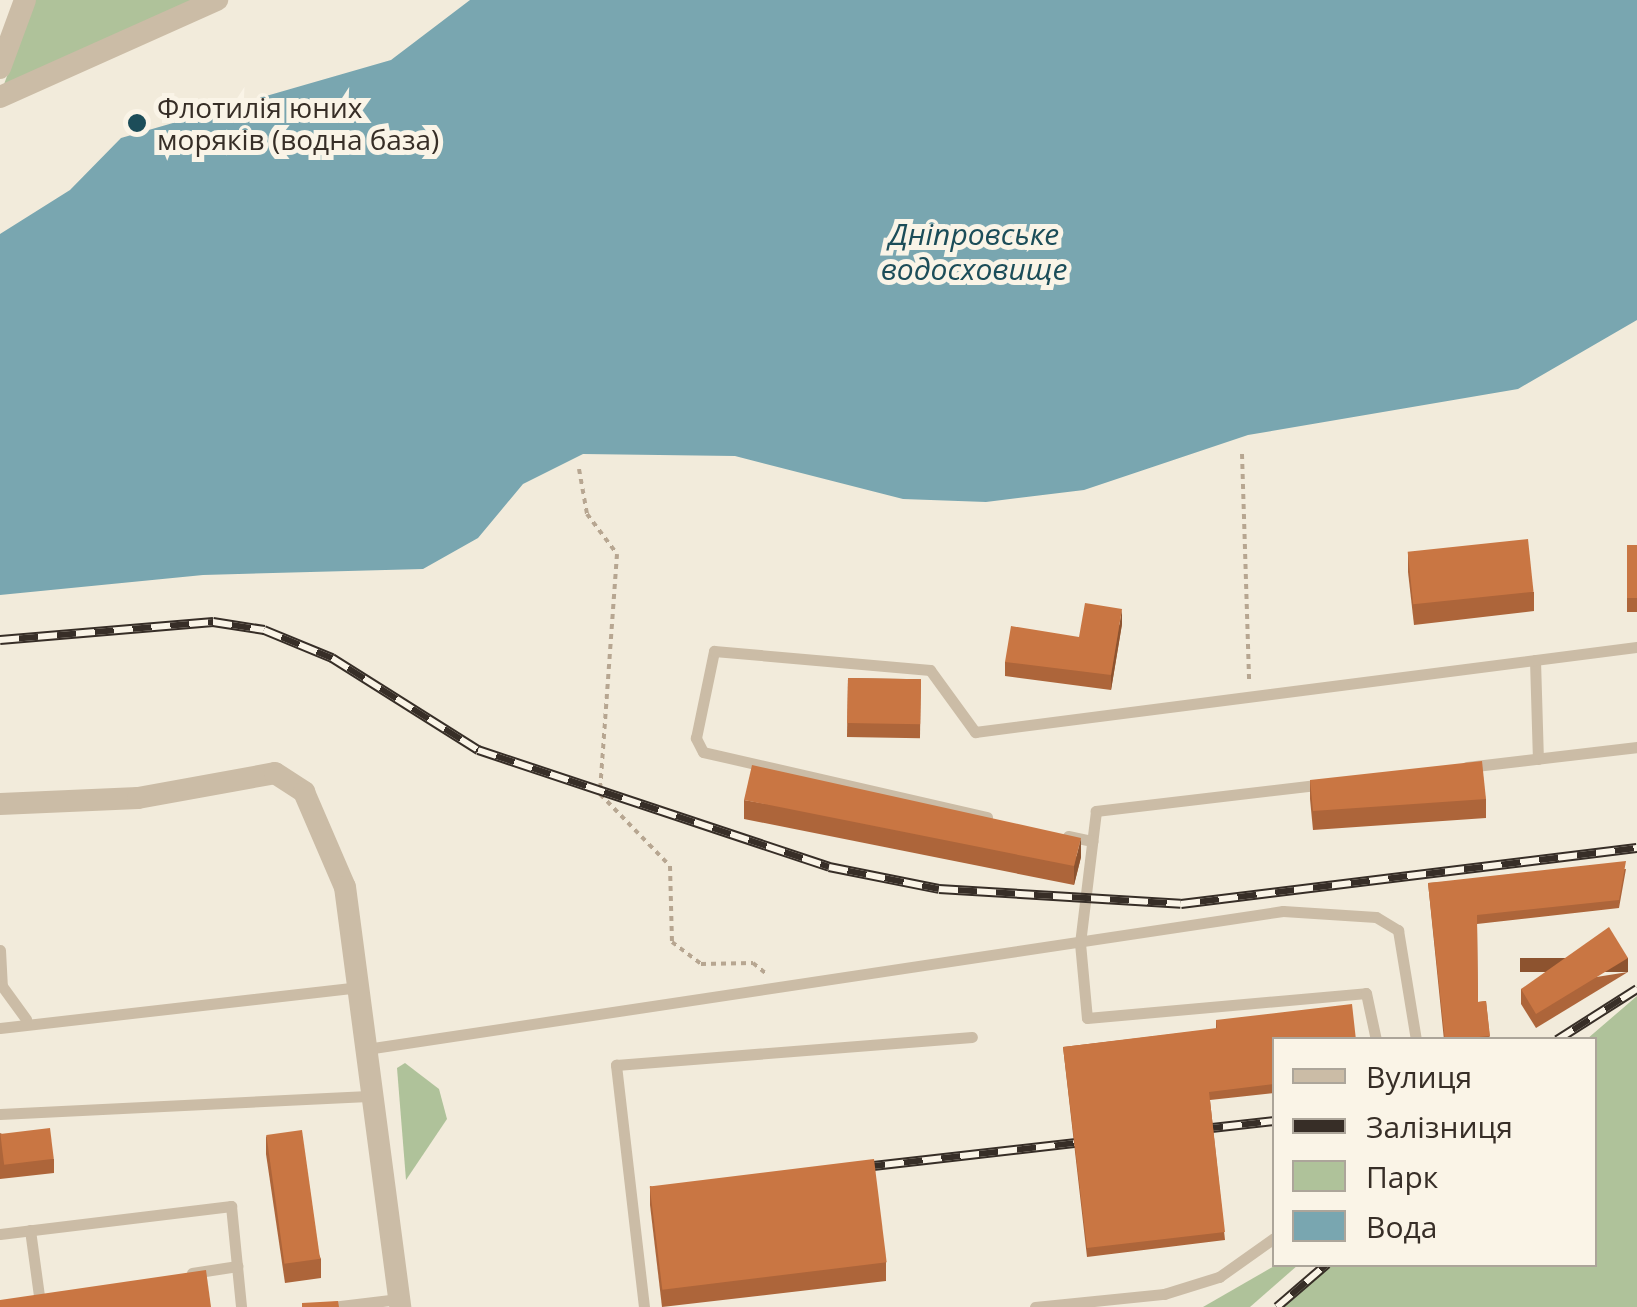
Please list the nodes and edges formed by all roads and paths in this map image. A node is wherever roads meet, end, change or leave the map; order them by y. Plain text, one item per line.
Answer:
1 (25, 0) edge
2 (216, 0) edge
3 (0, 68) edge
4 (0, 97) edge
5 (1242, 454) dead end
6 (579, 469) dead end
7 (1637, 647) edge
8 (1535, 660) junction
9 (1250, 697) junction
10 (1637, 747) edge
11 (1538, 758) junction
12 (1442, 770) edge
13 (1346, 781) edge
14 (0, 804) edge
15 (1015, 824) edge
16 (1054, 832) edge
17 (1092, 841) junction
18 (1080, 943) junction
19 (0, 950) edge
20 (362, 986) junction
21 (774, 989) junction
22 (26, 1019) junction
23 (0, 1028) edge
24 (972, 1037) dead end
25 (1375, 1037) edge
26 (1416, 1037) edge
27 (373, 1048) junction
28 (378, 1096) junction
29 (0, 1114) edge
30 (30, 1230) junction
31 (0, 1234) edge
32 (1272, 1239) edge
33 (237, 1266) junction
34 (165, 1277) edge
35 (57, 1293) edge
36 (39, 1296) junction
37 (20, 1299) edge
38 (400, 1303) edge
39 (241, 1307) edge
40 (332, 1307) edge
41 (644, 1307) edge
42 (1035, 1307) edge

1 - 3 street
2 - 4 street
5 - 9 path
6 - 21 path
7 - 8 lane
8 - 9 lane
8 - 11 lane
9 - 15 lane
10 - 11 lane
11 - 12 lane
13 - 17 lane
14 - 20 street
16 - 17 lane
17 - 18 lane
18 - 21 lane
18 - 25 lane
18 - 26 lane
19 - 22 lane
20 - 22 lane
20 - 27 street
21 - 27 lane
22 - 23 lane
24 - 41 lane
27 - 28 street
28 - 29 lane
28 - 38 street
30 - 31 lane
30 - 33 lane
30 - 36 lane
32 - 42 lane
33 - 34 lane
33 - 39 lane
35 - 36 lane
36 - 37 lane
38 - 40 lane

